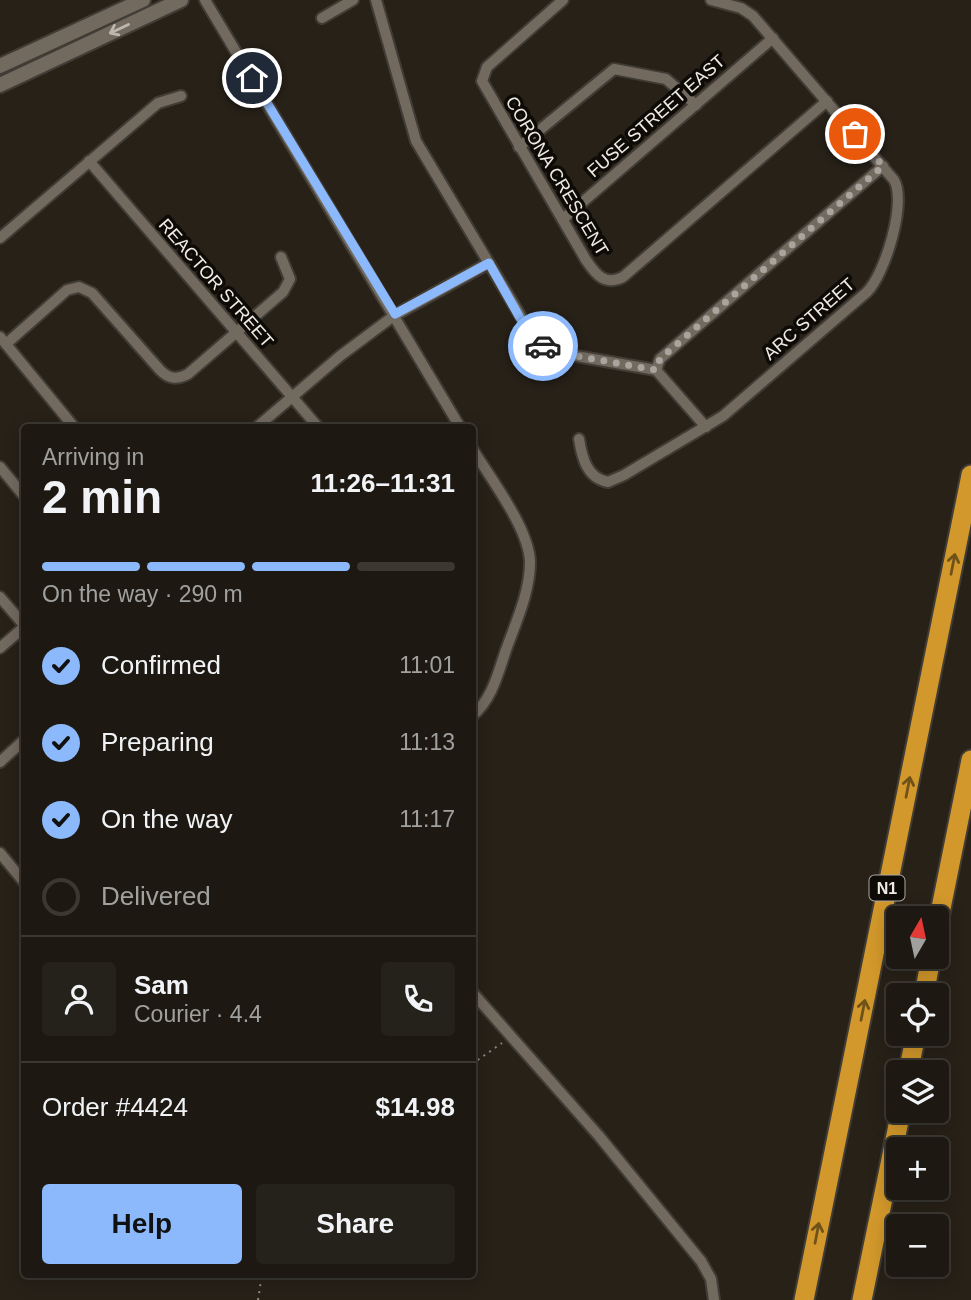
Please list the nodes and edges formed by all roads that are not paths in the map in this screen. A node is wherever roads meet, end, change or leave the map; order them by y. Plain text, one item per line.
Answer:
1 (143, 0) edge
2 (181, 0) edge
3 (205, 0) edge
4 (353, 0) edge
5 (376, 0) edge
6 (562, 0) edge
7 (711, 0) edge
8 (322, 18) dead end
9 (773, 38) junction
10 (0, 66) edge
11 (0, 85) edge
12 (181, 96) dead end
13 (827, 101) junction
14 (696, 105) junction
15 (519, 147) junction
16 (89, 161) junction
17 (883, 166) junction
18 (562, 219) junction
19 (0, 238) edge
20 (281, 257) dead end
21 (489, 263) junction
22 (395, 314) junction
23 (235, 333) junction
24 (3, 341) edge
25 (656, 370) junction
26 (292, 397) junction
27 (72, 424) edge
28 (260, 424) edge
29 (315, 424) edge
30 (458, 424) edge
31 (706, 427) junction
32 (579, 439) dead end
33 (476, 455) edge
34 (0, 467) edge
35 (971, 475) edge
36 (21, 492) edge
37 (0, 597) edge
38 (21, 622) edge
39 (21, 629) edge
40 (0, 648) edge
41 (476, 711) edge
42 (20, 744) edge
43 (971, 760) edge
44 (0, 762) edge
45 (0, 853) edge
46 (21, 878) edge
47 (941, 906) edge
48 (476, 996) edge
49 (899, 1123) edge
50 (714, 1300) edge
51 (804, 1300) edge
52 (862, 1300) edge

1 - 10 main road
2 -> 11 main road
3 - 22 street
4 - 8 street
5 - 21 street
6 - 15 street, CORONA CRESCENT
7 - 9 street, ARC STREET
9 - 13 street, ARC STREET
9 - 14 street, FUSE STREET EAST
12 - 16 street
13 - 17 street, ARC STREET
13 - 18 street, CORONA CRESCENT
14 - 15 street
14 - 18 street, FUSE STREET EAST
15 - 18 street, CORONA CRESCENT
16 - 19 street
16 - 23 street, REACTOR STREET
17 - 25 street
17 - 31 street, ARC STREET
20 - 23 street
21 - 22 street
21 - 25 street
22 - 26 street
22 - 30 street
23 - 24 street
23 - 26 street, REACTOR STREET
24 - 27 street
25 - 31 street
26 - 28 street
26 - 29 street, REACTOR STREET
31 - 32 street, ARC STREET
33 - 41 street
34 - 36 street
51 -> 35 highway, N1
37 - 38 street
39 - 40 street
42 - 44 street
43 - 47 highway
45 - 46 street
48 - 50 street
49 - 52 highway

